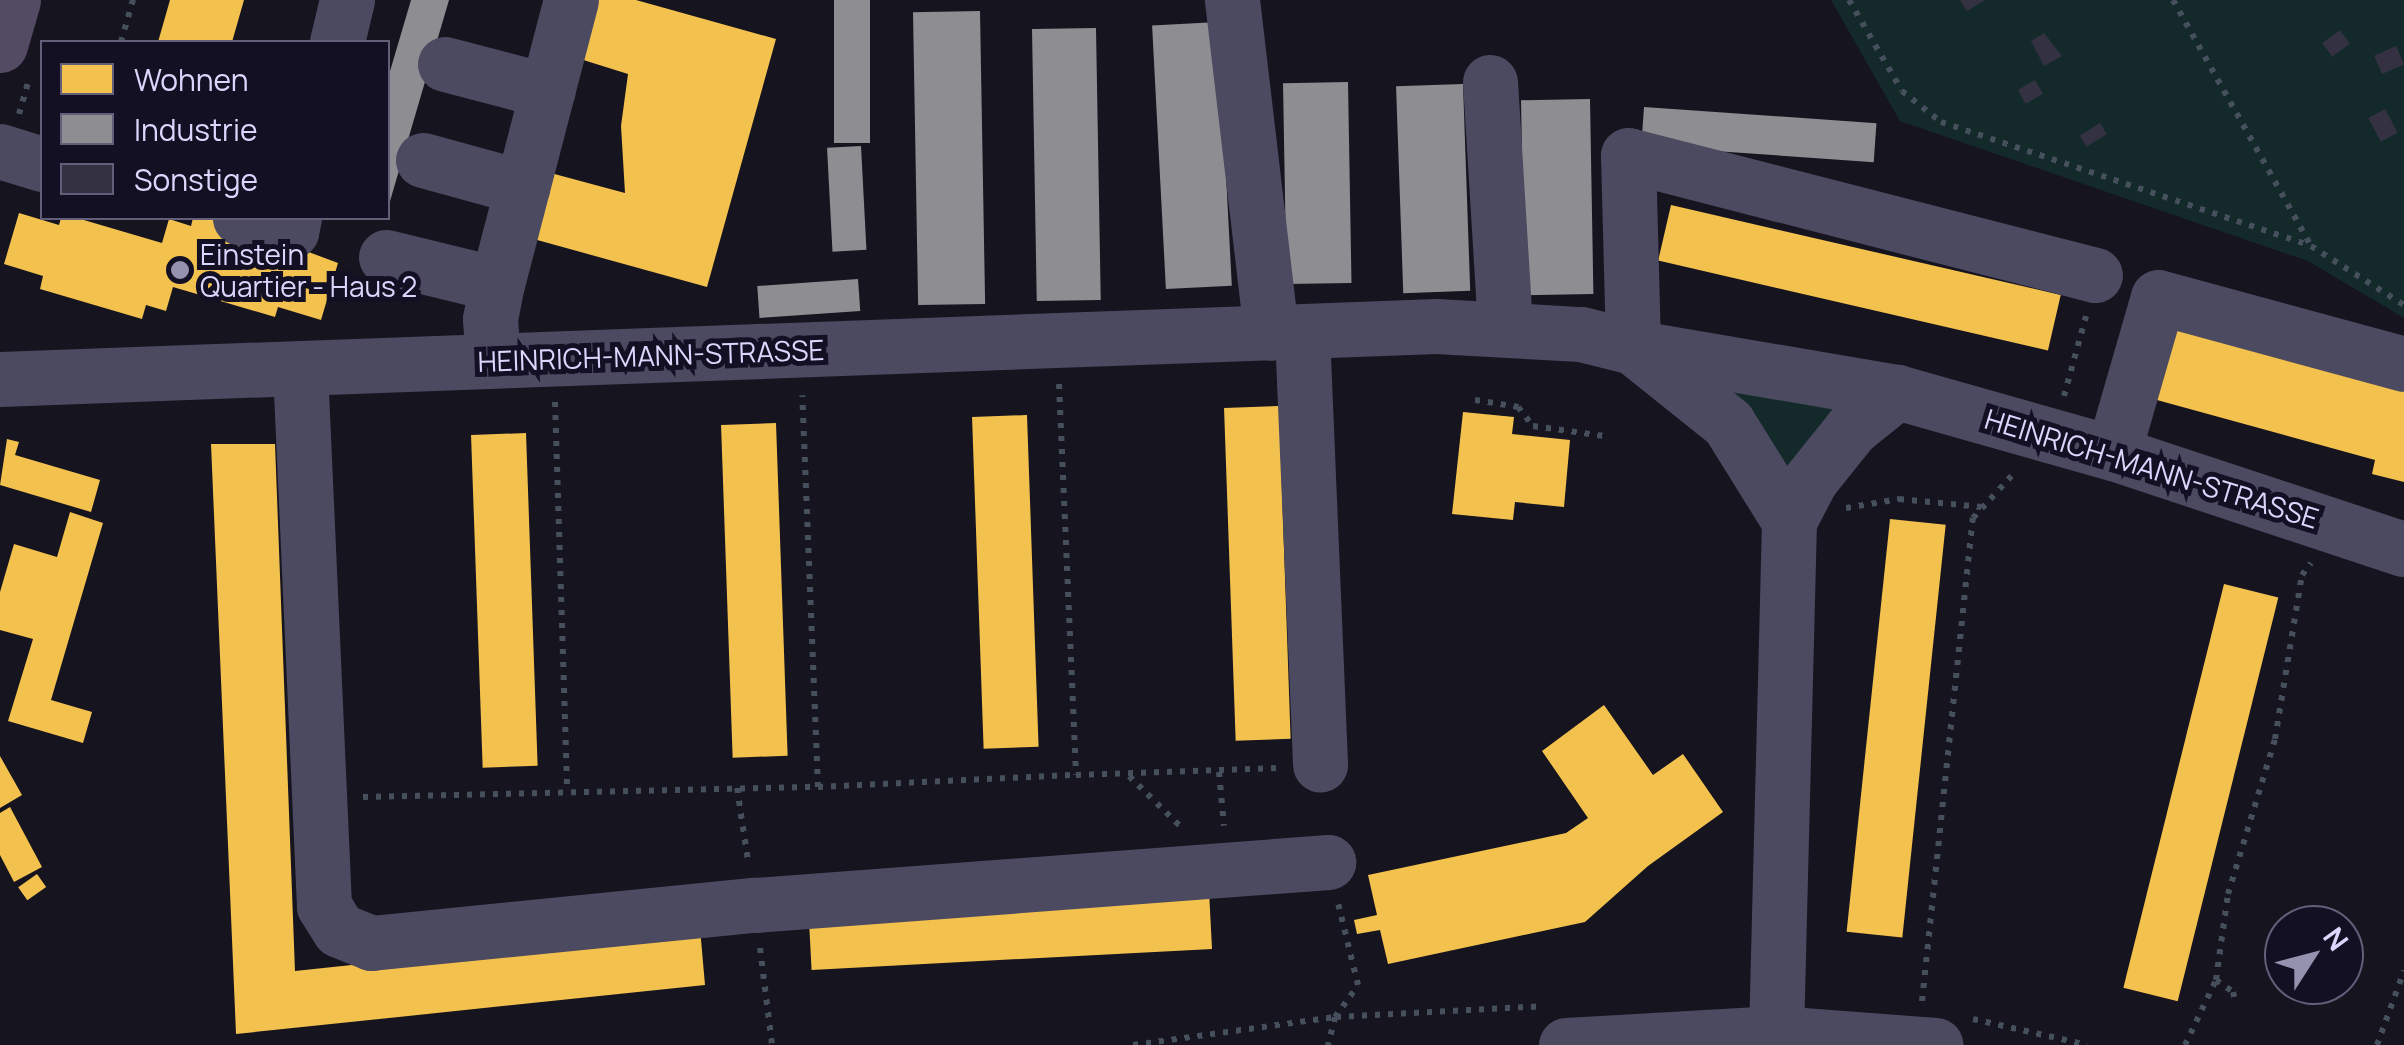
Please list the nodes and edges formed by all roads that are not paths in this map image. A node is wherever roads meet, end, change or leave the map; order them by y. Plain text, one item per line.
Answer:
1 (13, 0) edge
2 (347, 0) edge
3 (571, 0) edge
4 (1232, 0) edge
5 (337, 40) edge
6 (15, 60) edge
7 (445, 64) dead end
8 (1490, 82) dead end
9 (548, 91) junction
10 (423, 160) dead end
11 (522, 186) junction
12 (248, 220) edge
13 (294, 220) edge
14 (386, 256) dead end
15 (2096, 275) road end
16 (497, 284) junction
17 (1505, 327) junction
18 (1286, 333) junction
19 (1633, 346) junction
20 (494, 360) junction
21 (2404, 364) edge
22 (300, 370) junction
23 (0, 379) edge
24 (1898, 392) junction
25 (2114, 452) junction
26 (1789, 521) junction
27 (2404, 550) edge
28 (1320, 766) road end
29 (1328, 862) dead end
30 (1928, 1026) edge
31 (1776, 1033) junction
32 (1566, 1045) edge

1 - 6 main road
2 - 5 street
3 - 9 street
4 - 18 street
7 - 9 street
8 - 17 street
9 - 11 street
10 - 11 street
11 - 16 street
12 - 13 street
14 - 16 street
15 - 19 street
16 - 20 street
17 - 18 street, HEINRICH-MANN-STRASSE
17 - 19 street, HEINRICH-MANN-STRASSE
18 - 20 street, HEINRICH-MANN-STRASSE
18 - 28 street
19 - 24 street, HEINRICH-MANN-STRASSE
19 - 26 street
20 - 22 street, HEINRICH-MANN-STRASSE
21 - 25 street
22 - 23 street, HEINRICH-MANN-STRASSE
22 - 29 street
24 - 25 street, HEINRICH-MANN-STRASSE
24 - 26 street
25 - 27 street, HEINRICH-MANN-STRASSE
26 - 31 street
30 - 31 street
31 - 32 street

